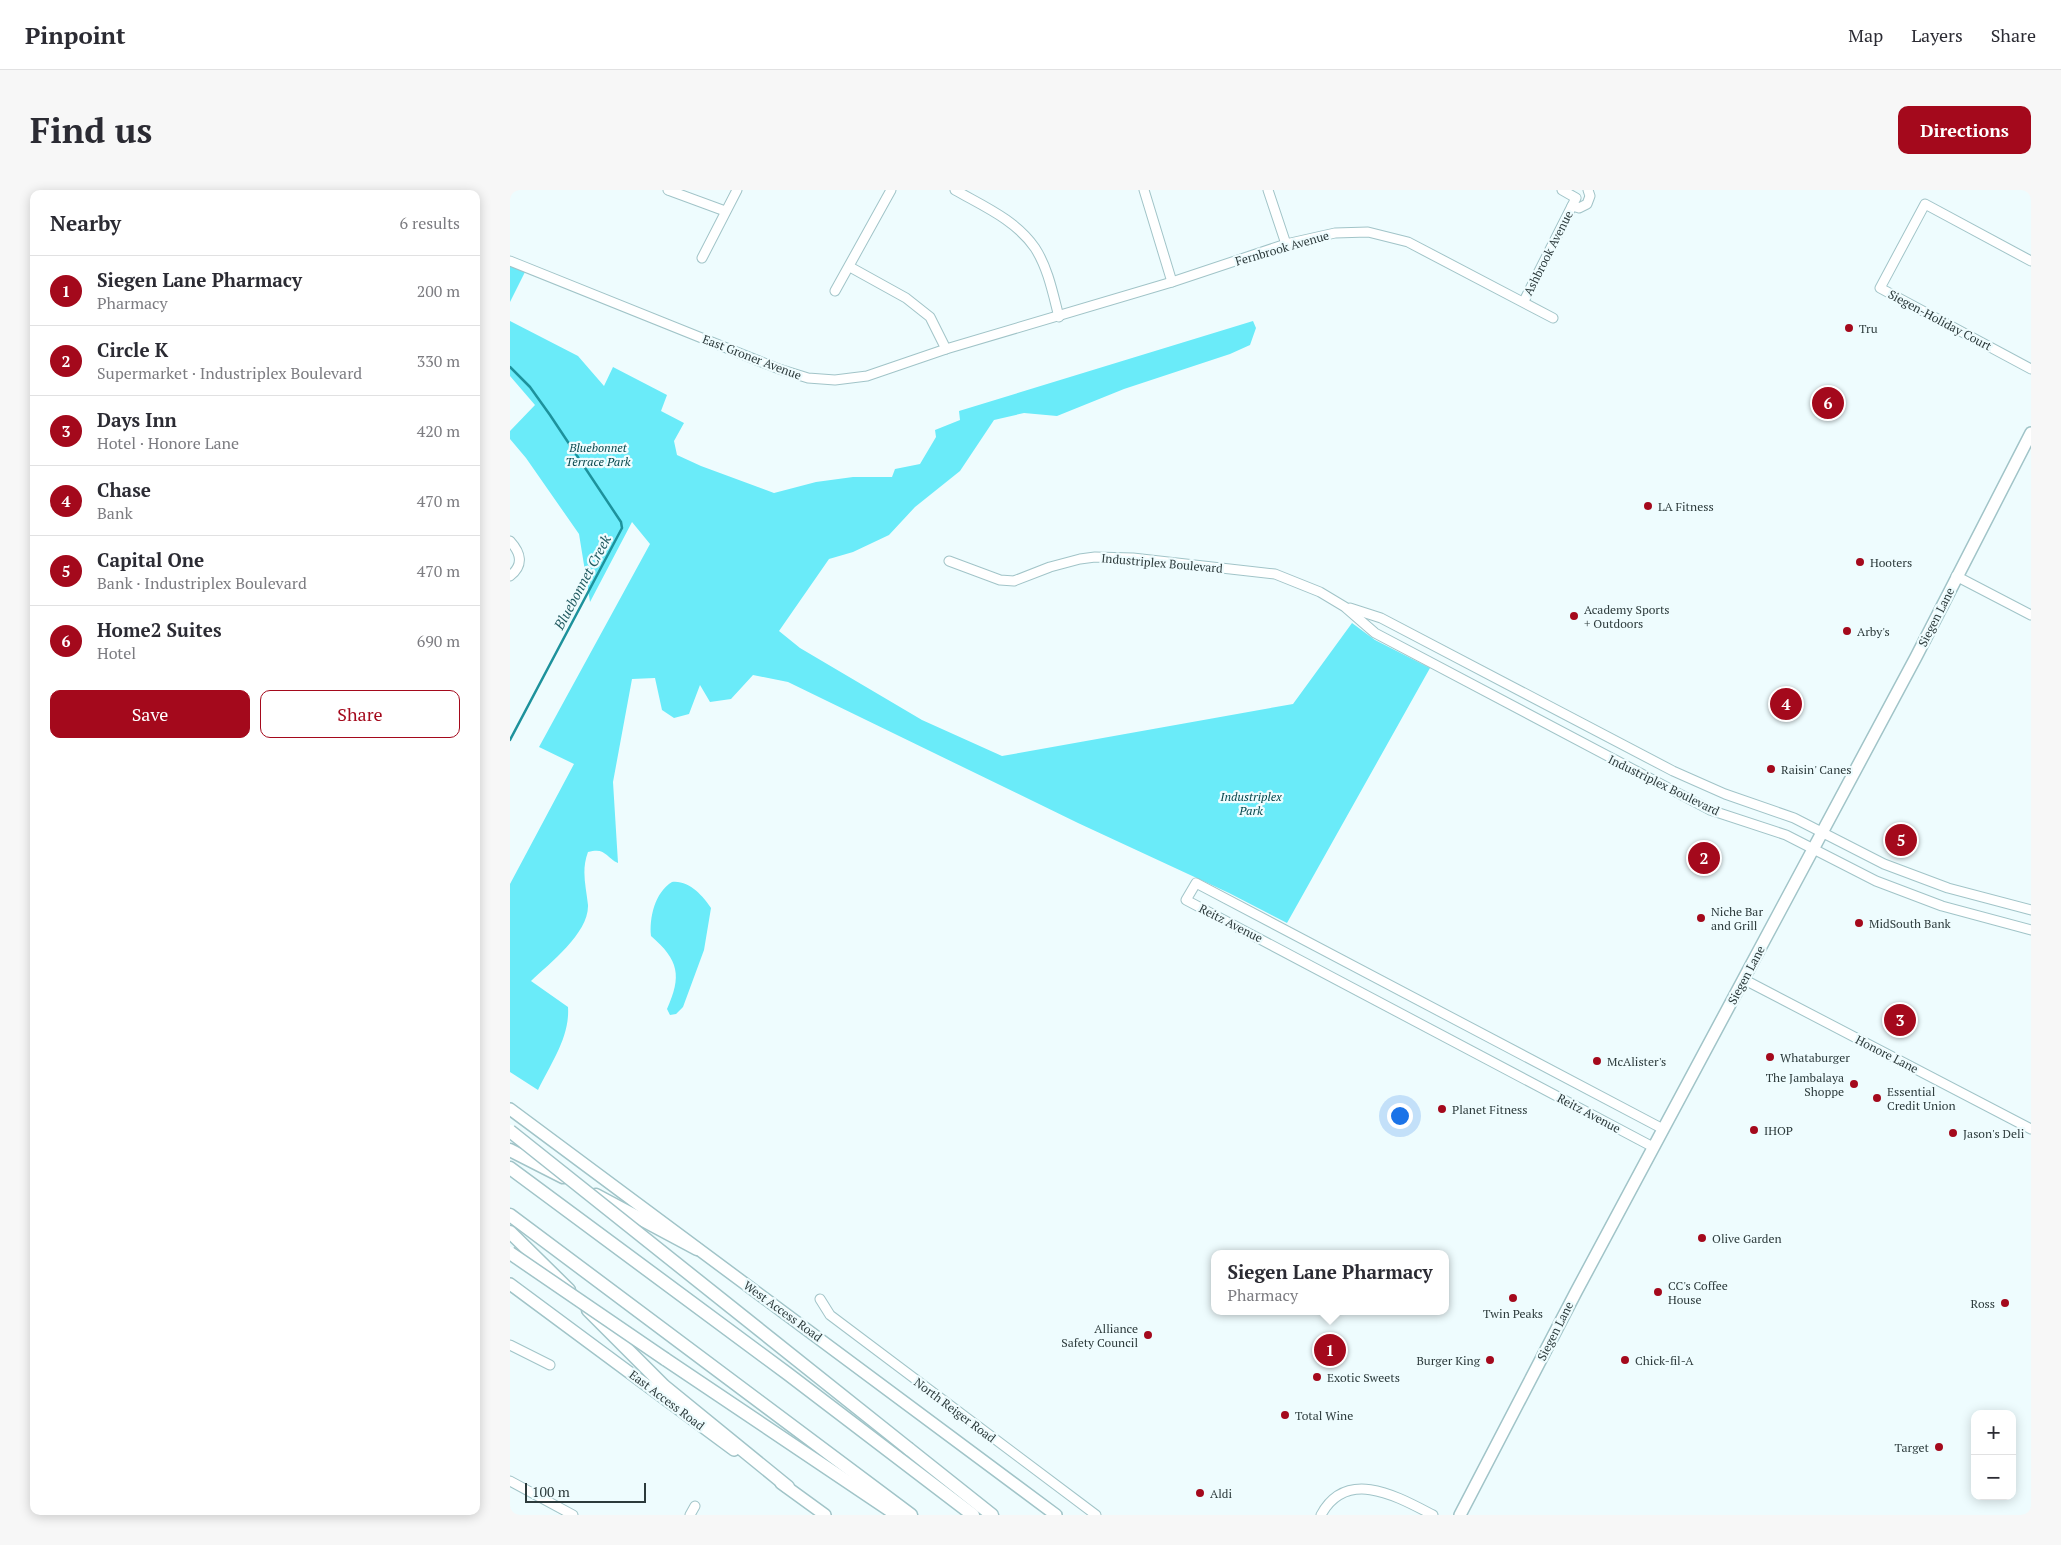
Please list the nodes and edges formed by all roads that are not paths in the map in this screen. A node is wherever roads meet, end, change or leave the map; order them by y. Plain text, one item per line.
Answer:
1 (668, 190) edge
2 (737, 190) edge
3 (891, 190) edge
4 (955, 190) edge
5 (1144, 190) edge
6 (1268, 190) edge
7 (1588, 190) edge
8 (1569, 195) edge
9 (725, 211) junction
10 (1286, 244) junction
11 (702, 258) dead end
12 (510, 261) edge
13 (2031, 261) edge
14 (850, 267) junction
15 (1172, 282) junction
16 (836, 291) dead end
17 (1524, 301) junction
18 (1059, 317) junction
19 (1554, 318) dead end
20 (946, 349) junction
21 (2031, 368) edge
22 (2031, 433) edge
23 (510, 541) edge
24 (949, 561) dead end
25 (510, 576) edge
26 (1956, 576) junction
27 (1345, 607) junction
28 (2031, 615) edge
29 (1822, 834) junction
30 (1813, 849) junction
31 (2031, 910) edge
32 (2031, 930) edge
33 (1743, 979) junction
34 (510, 1109) edge
35 (1663, 1129) junction
36 (2031, 1129) edge
37 (510, 1131) edge
38 (1653, 1147) junction
39 (510, 1150) edge
40 (510, 1168) edge
41 (510, 1215) edge
42 (510, 1232) edge
43 (698, 1249) junction
44 (510, 1253) edge
45 (510, 1284) edge
46 (820, 1299) dead end
47 (510, 1345) edge
48 (550, 1365) dead end
49 (510, 1481) edge
50 (788, 1488) junction
51 (695, 1506) dead end
52 (573, 1515) edge
53 (690, 1515) edge
54 (825, 1515) edge
55 (897, 1515) edge
56 (911, 1515) edge
57 (973, 1515) edge
58 (992, 1515) edge
59 (1056, 1515) edge
60 (1096, 1515) edge
61 (1321, 1515) edge
62 (1433, 1515) edge
63 (1460, 1515) edge

1 - 9 street
2 - 9 street
3 - 14 street
4 - 18 street
5 - 15 street
6 - 10 street
7 - 8 street, Ashbrook Avenue
8 - 17 street, Ashbrook Avenue
9 - 11 street
10 - 15 street, Fernbrook Avenue
10 - 17 street, Fernbrook Avenue
12 - 20 street, East Groner Avenue
13 - 21 street, Siegen-Holiday Court
14 - 16 street
14 - 20 street
15 - 18 street, Fernbrook Avenue
17 - 19 street, Fernbrook Avenue
18 - 20 street, East Groner Avenue
22 - 26 main road, Siegen Lane
23 - 25 street
24 - 27 street, Industriplex Boulevard
26 - 28 street
26 - 29 main road, Siegen Lane
27 - 29 street, Industriplex Boulevard
27 - 30 street, Industriplex Boulevard
29 - 30 main road, Siegen Lane
29 - 31 street, Industriplex Boulevard
30 - 32 street, Industriplex Boulevard
30 - 33 main road, Siegen Lane
33 - 35 main road, Siegen Lane
33 - 36 street, Honore Lane
34 - 43 main road, West Access Road
35 - 38 main road, Siegen Lane
35 - 38 street, Reitz Avenue
37 - 58 highway, bridge
38 - 63 main road, Siegen Lane
39 - 43 highway
40 - 57 highway
41 - 56 highway
42 - 50 highway
43 - 59 main road, West Access Road
44 - 55 highway, bridge
45 - 50 main road, East Access Road
46 - 60 street, North Reiger Road
47 - 48 street
49 - 52 street
50 - 54 main road, East Access Road
51 - 53 street
61 - 62 street

